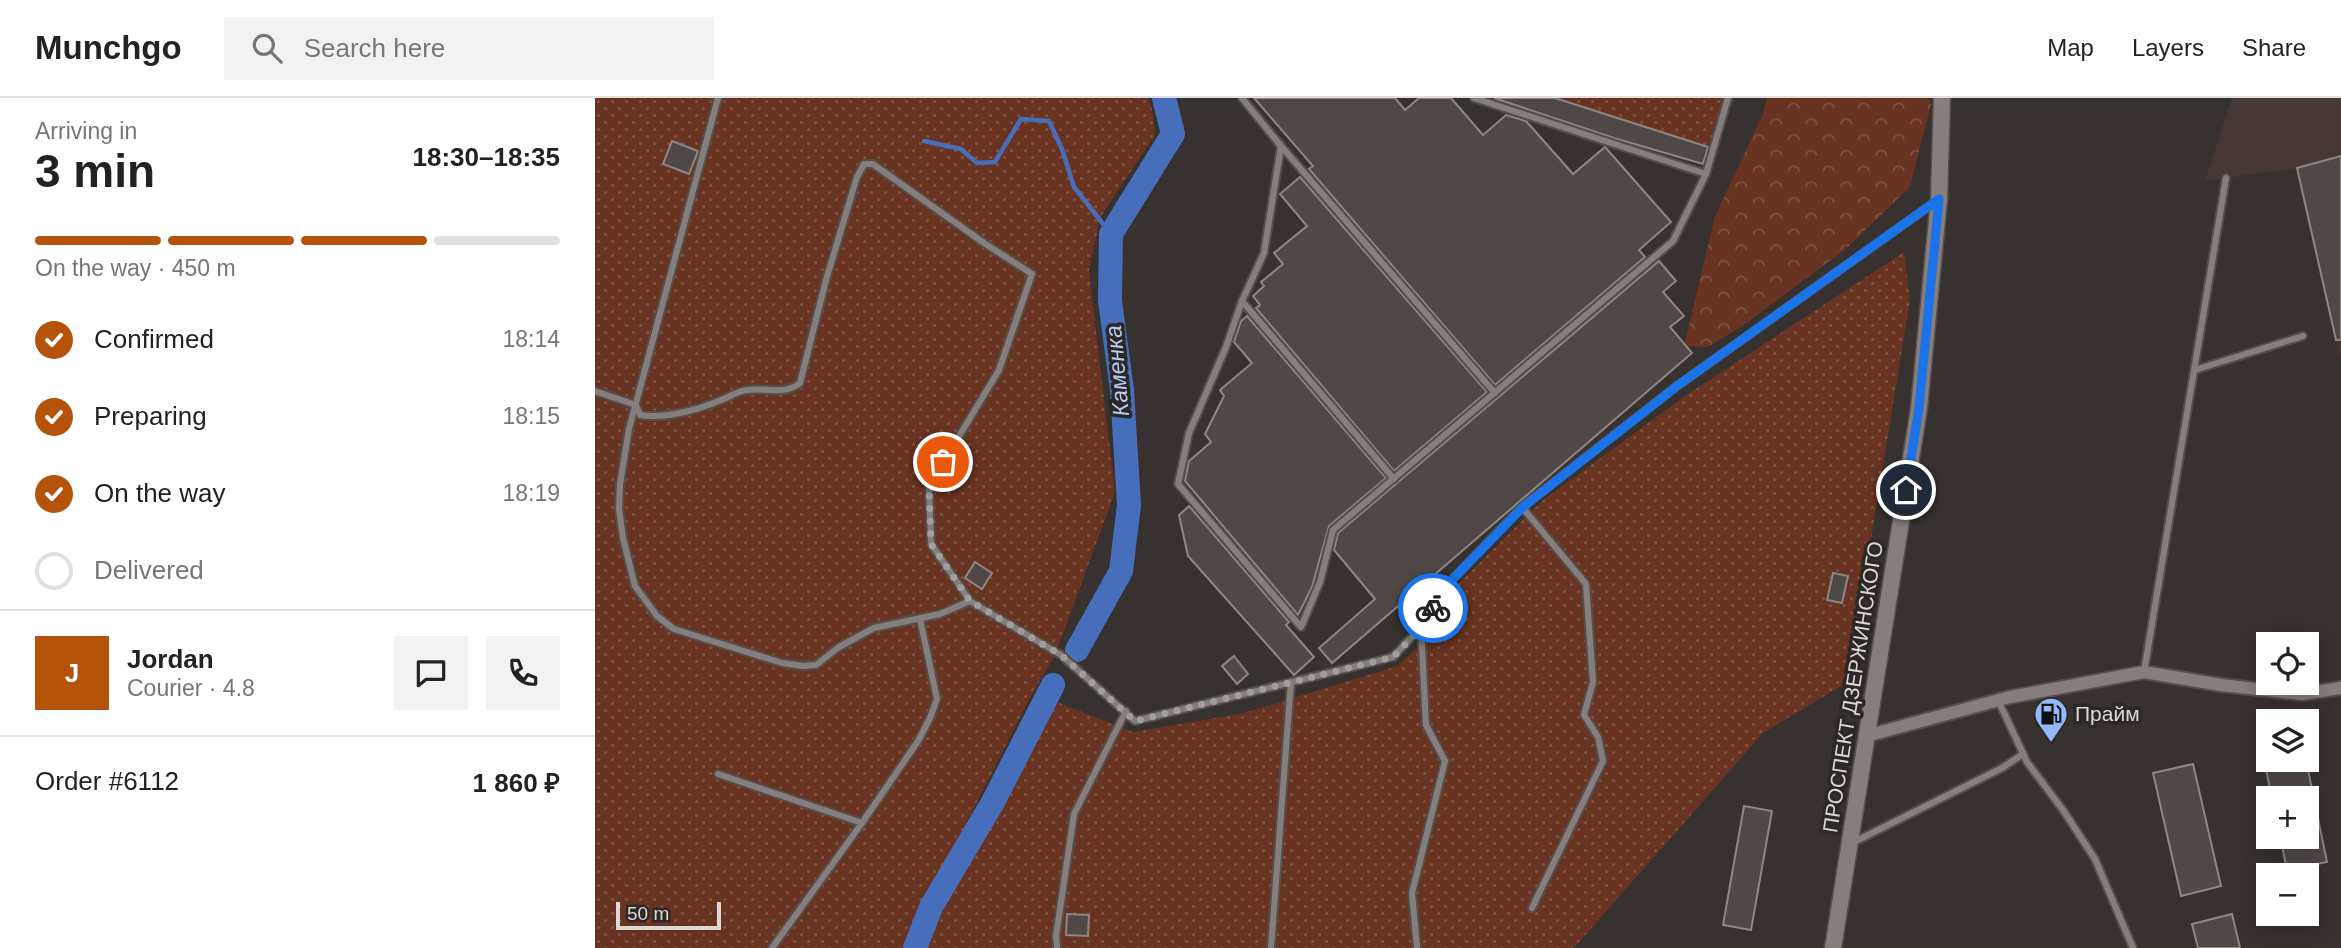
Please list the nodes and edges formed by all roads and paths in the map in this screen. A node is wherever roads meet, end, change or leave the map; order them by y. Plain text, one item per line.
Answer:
1 (718, 98) edge
2 (1242, 98) edge
3 (1474, 98) edge
4 (1728, 98) edge
5 (1942, 98) edge
6 (1281, 146) junction
7 (1706, 174) junction
8 (2226, 178) dead end
9 (1939, 199) junction
10 (1242, 301) junction
11 (2303, 336) dead end
12 (2195, 370) junction
13 (595, 391) edge
14 (1495, 393) junction
15 (636, 405) junction
16 (1394, 479) junction
17 (1523, 507) junction
18 (970, 601) junction
19 (920, 619) junction
20 (1421, 628) junction
21 (2144, 672) junction
22 (1291, 682) junction
23 (2341, 688) edge
24 (1998, 700) junction
25 (1126, 711) junction
26 (1866, 736) junction
27 (2023, 754) junction
28 (718, 774) dead end
29 (862, 823) junction
30 (1850, 843) junction
31 (1532, 908) dead end
32 (779, 939) junction
33 (772, 948) edge
34 (784, 948) edge
35 (1057, 948) edge
36 (1271, 948) edge
37 (1417, 948) edge
38 (1833, 948) edge
39 (2133, 948) edge

1 - 15 lane
2 - 6 lane
3 - 7 lane
4 - 7 lane
5 - 9 street, ПРОСПЕКТ ДЗЕРЖИНСКОГО
6 - 10 lane
6 - 14 lane
7 - 14 lane
8 - 12 lane
9 - 17 lane
9 - 26 street, ПРОСПЕКТ ДЗЕРЖИНСКОГО
10 - 16 lane
10 - 16 lane
11 - 12 lane
12 - 21 lane
13 - 15 lane
14 - 16 lane
15 - 18 lane
15 - 19 lane
17 - 20 lane
17 - 31 lane
18 - 19 lane
18 - 25 lane
19 - 29 lane
20 - 22 lane
20 - 37 lane
21 - 23 street
21 - 24 street
22 - 25 lane
22 - 36 lane
24 - 26 street
24 - 27 lane
25 - 35 lane
26 - 30 street, ПРОСПЕКТ ДЗЕРЖИНСКОГО
27 - 30 lane
27 - 39 lane
28 - 29 lane
29 - 32 lane
30 - 38 street, ПРОСПЕКТ ДЗЕРЖИНСКОГО
32 - 33 lane
32 - 34 lane

